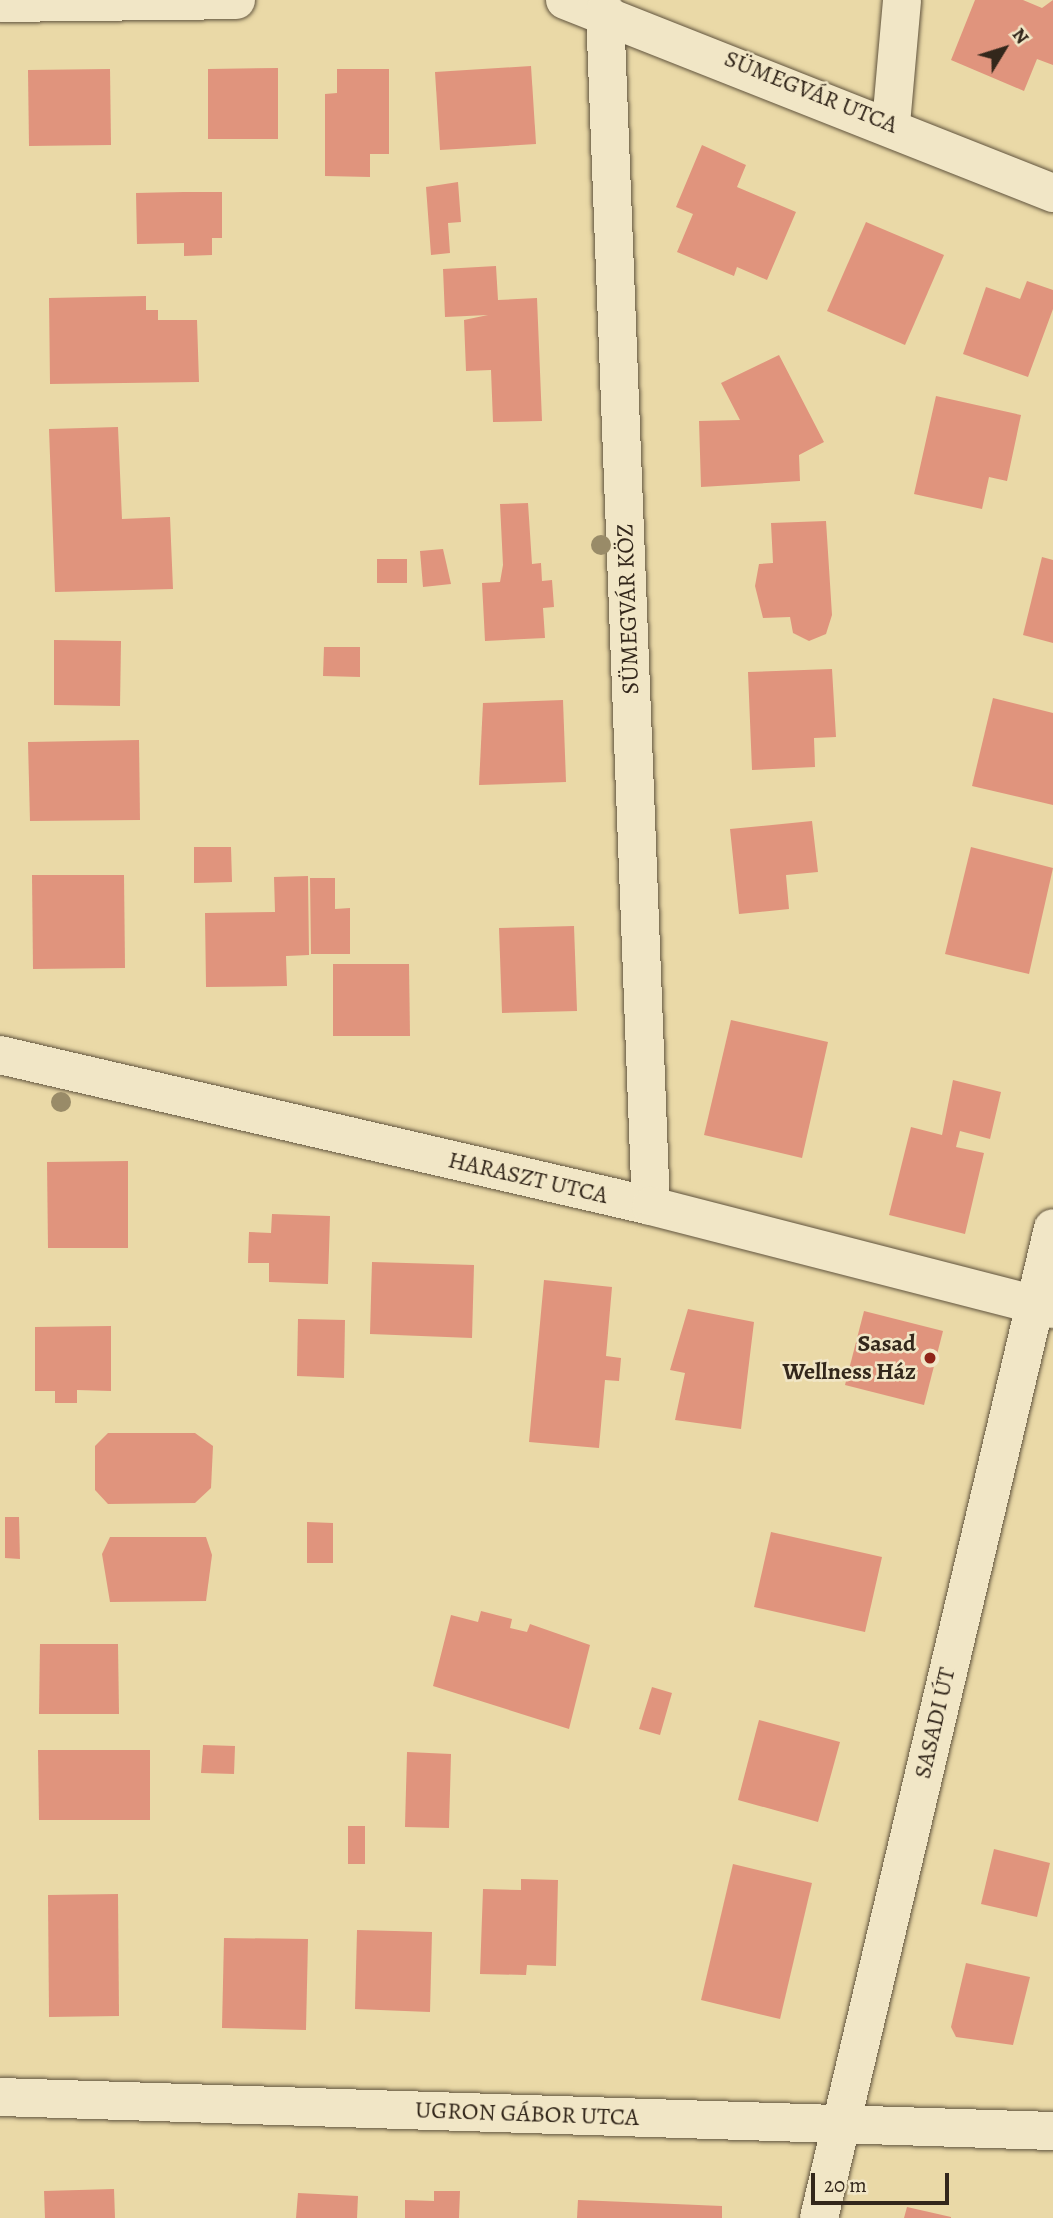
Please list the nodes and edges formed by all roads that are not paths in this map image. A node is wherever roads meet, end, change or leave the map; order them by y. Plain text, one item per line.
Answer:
1 (236, 0) edge
2 (565, 0) edge
3 (902, 0) edge
4 (0, 3) edge
5 (605, 11) junction
6 (891, 124) junction
7 (1053, 193) edge
8 (0, 1055) edge
9 (651, 1206) junction
10 (1053, 1228) edge
11 (1044, 1306) edge
12 (0, 2097) edge
13 (841, 2123) junction
14 (1053, 2132) edge
15 (819, 2218) edge

1 - 4 street
2 - 5 street, SÜMEGVÁR UTCA
3 - 6 street
5 - 6 street, SÜMEGVÁR UTCA
5 - 9 street, SÜMEGVÁR KÖZ
6 - 7 street, SÜMEGVÁR UTCA
8 - 9 street, HARASZT UTCA
9 - 11 street, HARASZT UTCA
10 - 11 street, SASADI ÚT
11 - 13 street, SASADI ÚT
12 - 13 street, UGRON GÁBOR UTCA
13 - 14 street, UGRON GÁBOR UTCA
13 - 15 street, SASADI ÚT

